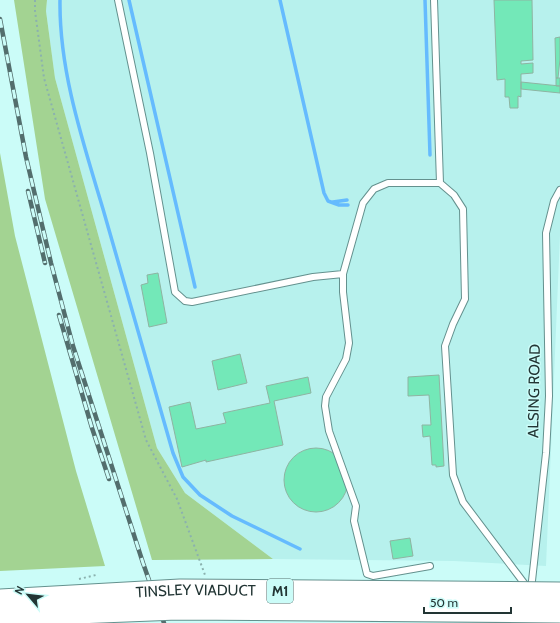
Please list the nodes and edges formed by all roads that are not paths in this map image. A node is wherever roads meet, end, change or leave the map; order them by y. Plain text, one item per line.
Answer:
1 (118, 0) edge
2 (434, 0) edge
3 (440, 183) junction
4 (560, 190) edge
5 (343, 274) junction
6 (430, 566) dead end
7 (560, 593) edge
8 (0, 600) edge
9 (560, 612) edge
10 (0, 616) edge

1 - 5 lane
2 - 3 lane
3 - 4 lane, ALSING ROAD
3 - 5 lane
5 - 6 lane
7 - 8 highway, TINSLEY VIADUCT / M1, bridge
9 - 10 highway, TINSLEY VIADUCT / M1, bridge

